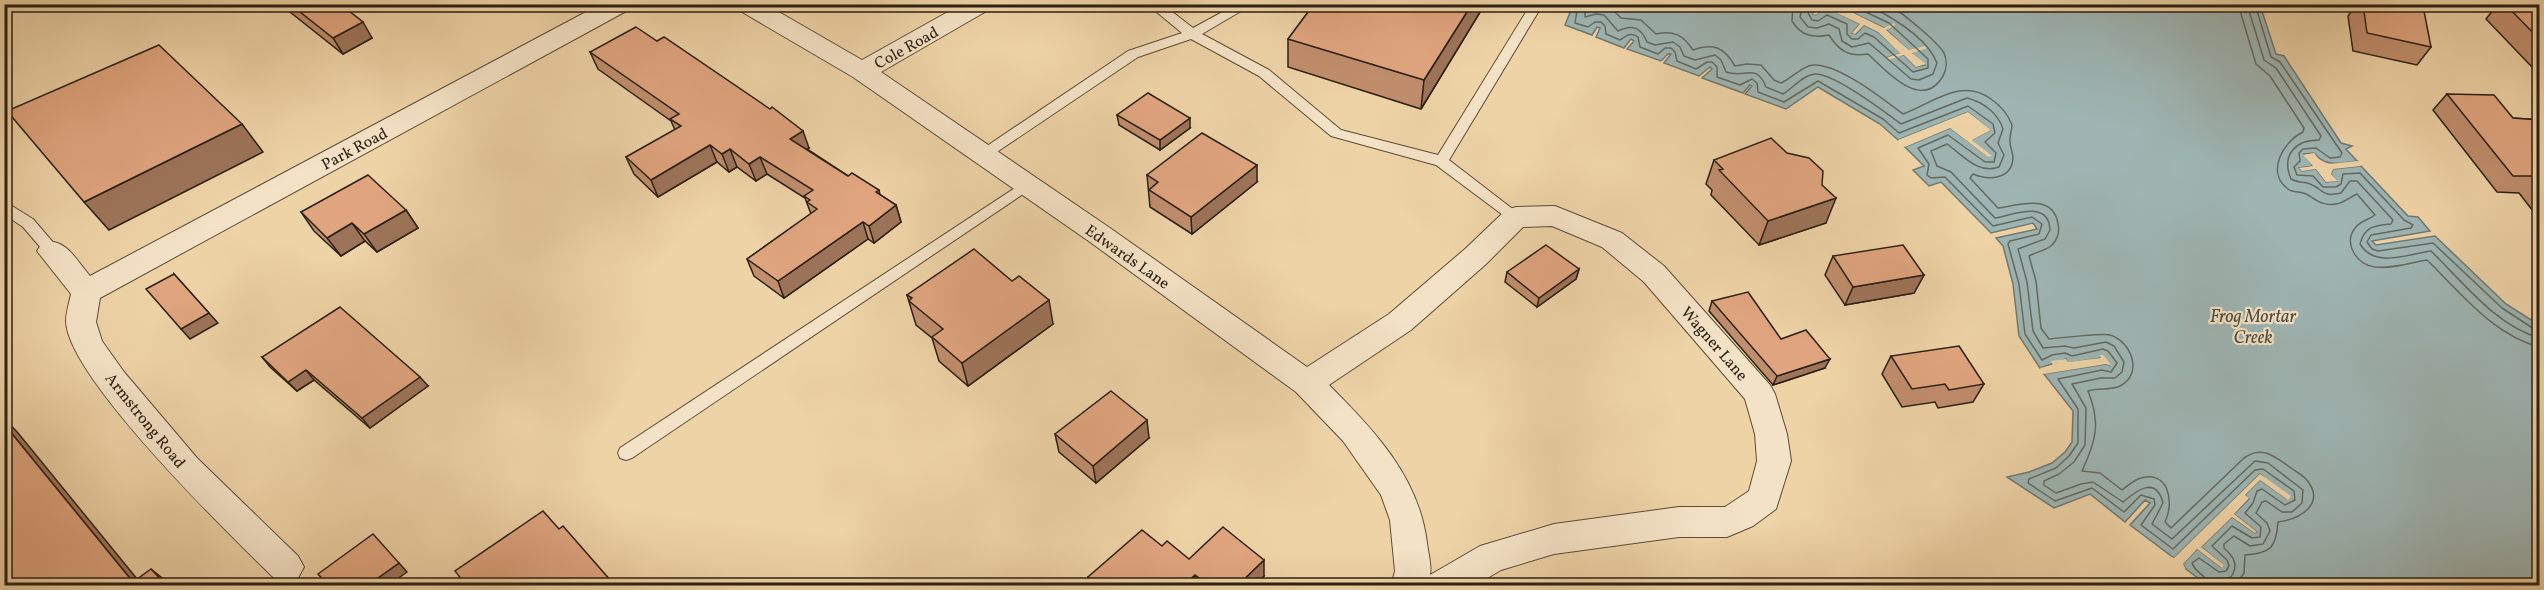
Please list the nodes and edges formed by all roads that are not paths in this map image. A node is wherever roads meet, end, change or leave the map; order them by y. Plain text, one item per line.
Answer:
1 (621, 4) edge
2 (746, 4) edge
3 (981, 4) edge
4 (1153, 4) edge
5 (1247, 4) edge
6 (1537, 4) edge
7 (1192, 34) junction
8 (862, 71) junction
9 (983, 155) junction
10 (1441, 161) junction
11 (1027, 185) junction
12 (4, 206) edge
13 (1516, 217) junction
14 (52, 251) joint
15 (86, 292) junction
16 (1307, 383) junction
17 (626, 453) dead end
18 (286, 567) dead end
19 (1409, 585) edge
20 (1442, 585) edge

1 - 15 street, Park Road
2 - 8 street, Edwards Lane
3 - 8 street, Cole Road
4 - 7 lane
5 - 7 lane
6 - 10 lane
7 - 9 lane
7 - 10 lane
8 - 9 street, Edwards Lane
9 - 11 street, Edwards Lane
10 - 13 lane
11 - 16 street, Edwards Lane
11 - 17 lane
12 - 14 lane
13 - 16 street
13 - 20 street, Wagner Lane
14 - 15 street
15 - 18 street, Armstrong Road
16 - 19 street, Edwards Lane

